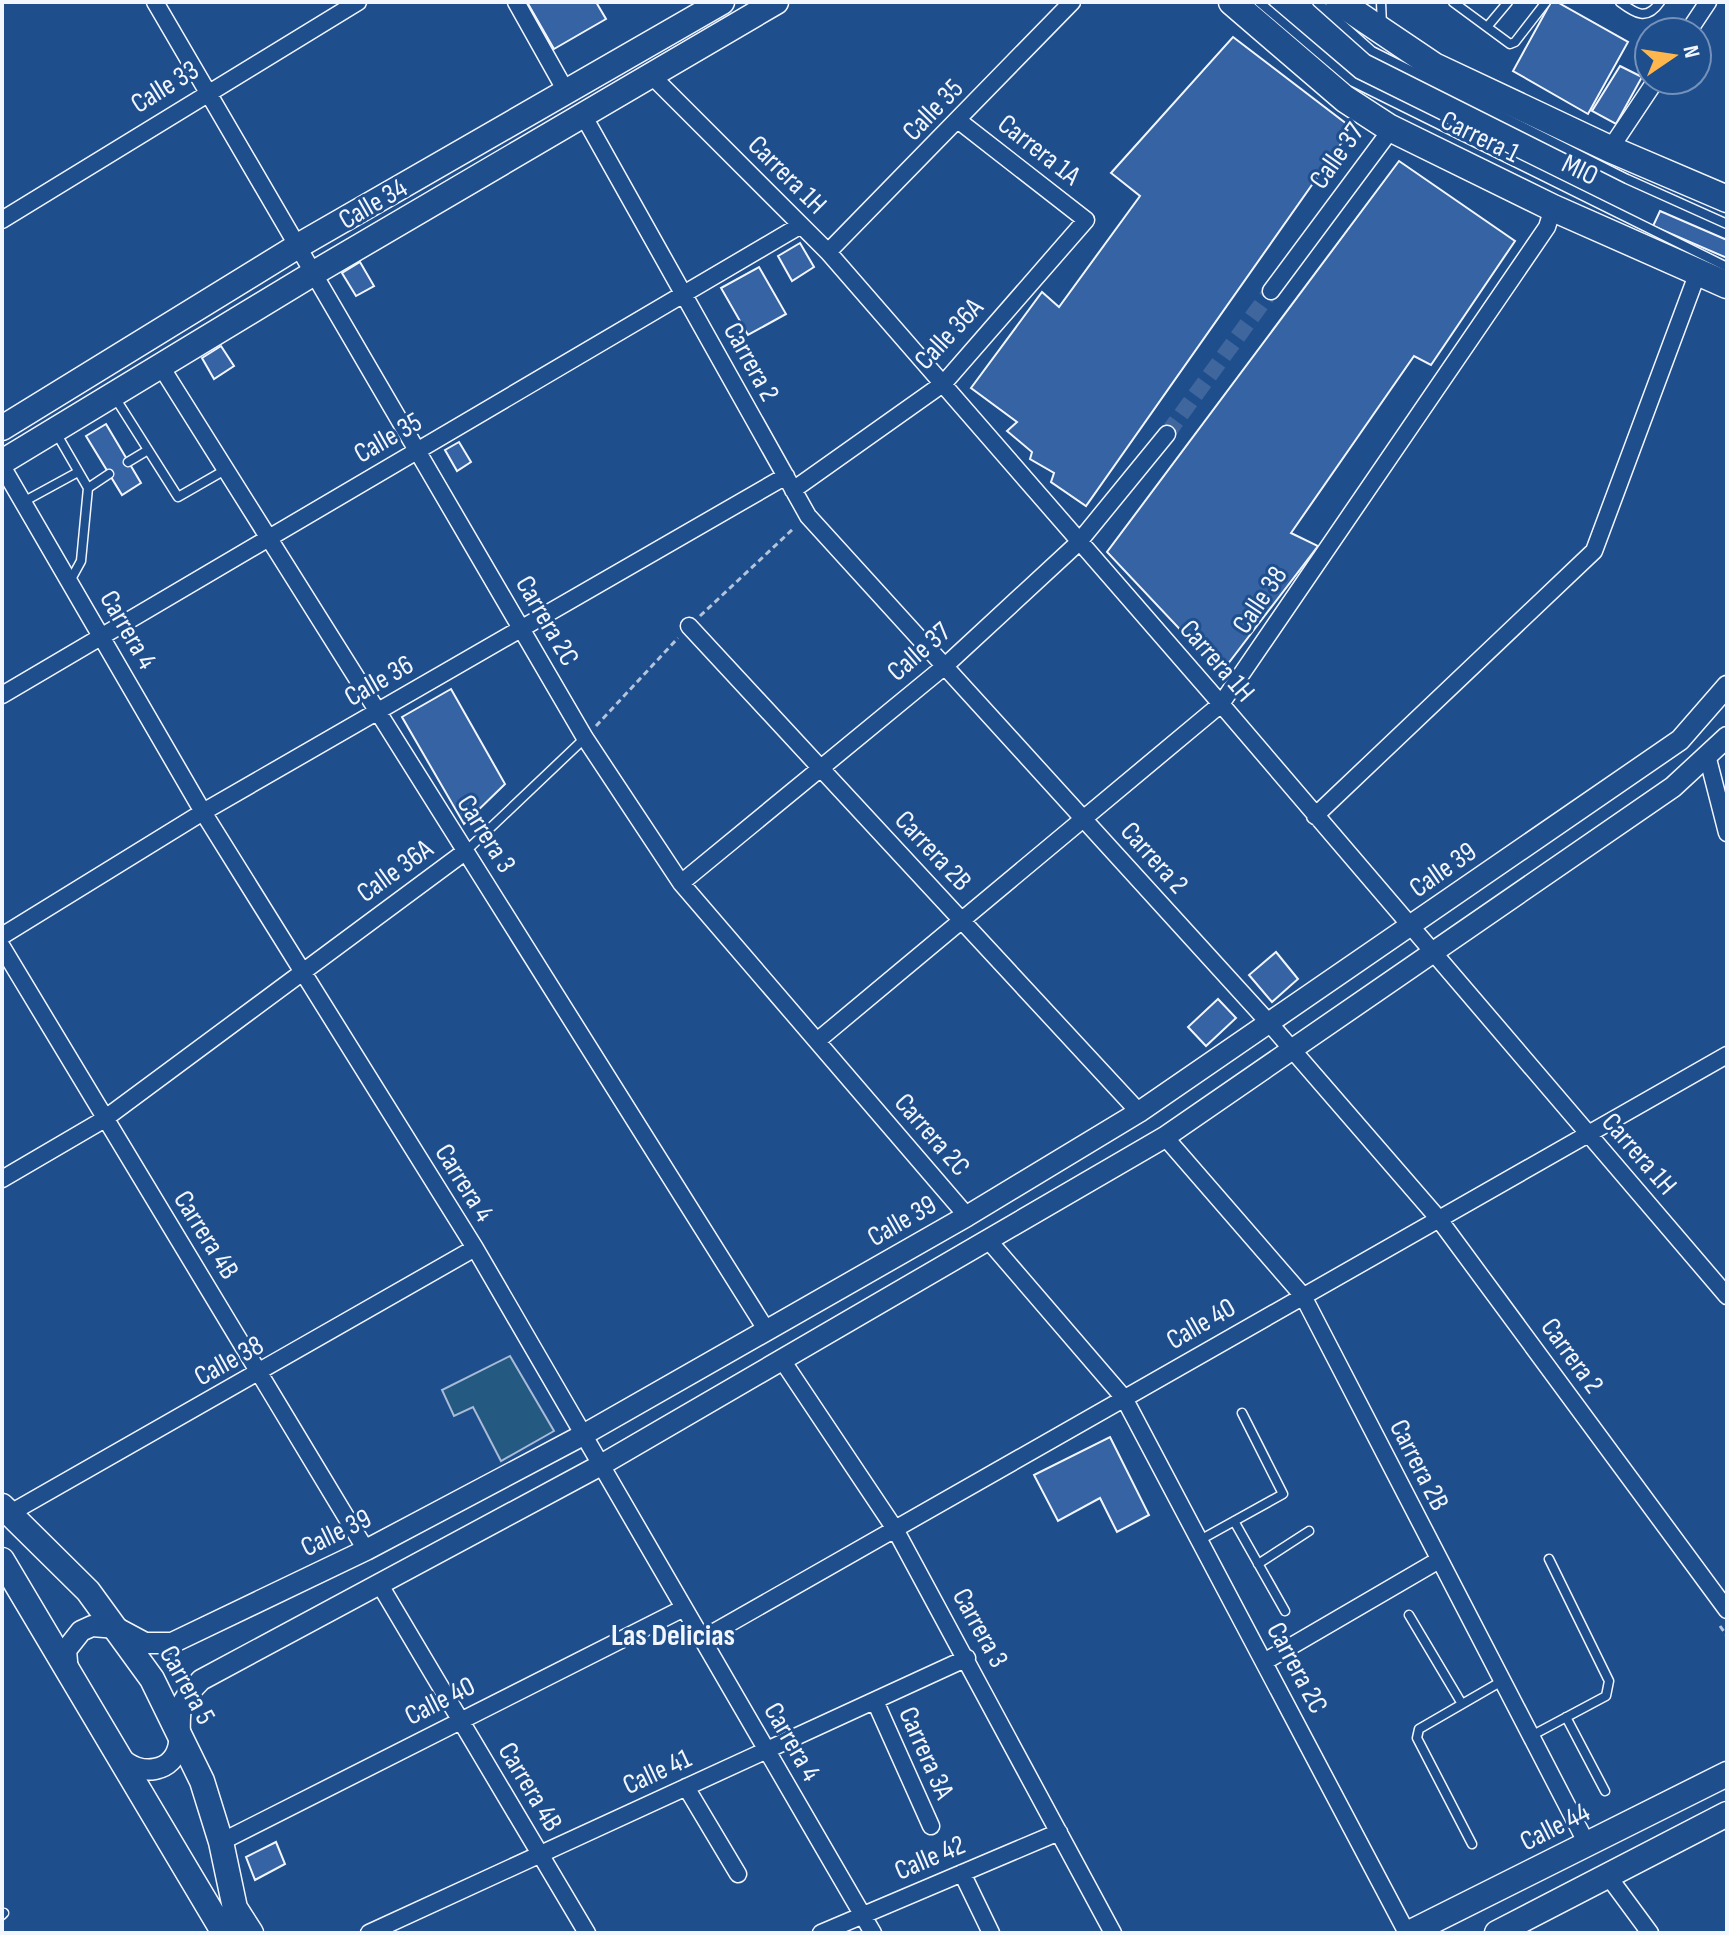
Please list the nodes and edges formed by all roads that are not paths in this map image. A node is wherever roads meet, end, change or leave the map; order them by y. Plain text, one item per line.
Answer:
1 (155, 2) edge
2 (358, 2) edge
3 (516, 2) edge
4 (722, 2) edge
5 (776, 2) edge
6 (1072, 2) edge
7 (1232, 2) edge
8 (1259, 2) edge
9 (1317, 2) edge
10 (1339, 2) edge
11 (1381, 2) edge
12 (1453, 2) edge
13 (1508, 2) edge
14 (1546, 2) edge
15 (1620, 2) edge
16 (1660, 2) edge
17 (1487, 27) junction
18 (1382, 34) junction
19 (652, 76) junction
20 (207, 91) junction
21 (567, 93) junction
22 (1645, 96) edge
23 (583, 115) junction
24 (959, 121) junction
25 (1388, 127) junction
26 (1610, 149) junction
27 (1727, 199) edge
28 (1553, 208) junction
29 (2, 220) edge
30 (1086, 220) joint
31 (1727, 224) edge
32 (801, 225) junction
33 (298, 246) junction
34 (828, 252) junction
35 (1727, 267) edge
36 (1698, 272) junction
37 (314, 273) junction
38 (1727, 285) edge
39 (1271, 291) tunnel mouth
40 (683, 294) junction
41 (160, 365) junction
42 (944, 383) junction
43 (116, 399) junction
44 (2, 428) edge
45 (1167, 434) tunnel mouth
46 (58, 436) junction
47 (148, 450) junction
48 (418, 451) junction
49 (128, 462) dead end
50 (2, 464) edge
51 (226, 470) junction
52 (78, 472) junction
53 (109, 474) dead end
54 (790, 483) junction
55 (88, 488) junction
56 (21, 503) junction
57 (269, 538) junction
58 (1078, 543) junction
59 (70, 581) junction
60 (689, 626) road end
61 (523, 630) junction
62 (101, 637) junction
63 (945, 666) junction
64 (1727, 686) edge
65 (2, 695) edge
66 (1221, 704) junction
67 (378, 712) junction
68 (1727, 737) edge
69 (585, 738) junction
70 (1707, 755) junction
71 (820, 767) junction
72 (203, 812) junction
73 (1315, 816) junction
74 (1083, 818) junction
75 (1727, 833) edge
76 (466, 851) junction
77 (681, 883) junction
78 (961, 920) junction
79 (1411, 927) junction
80 (2, 936) edge
81 (2, 947) edge
82 (1432, 952) junction
83 (301, 972) junction
84 (1270, 1024) junction
85 (817, 1041) junction
86 (1292, 1049) junction
87 (1727, 1055) edge
88 (1139, 1112) junction
89 (103, 1120) junction
90 (1588, 1133) junction
91 (1165, 1137) junction
92 (2, 1179) edge
93 (967, 1216) junction
94 (1438, 1218) junction
95 (989, 1241) junction
96 (475, 1248) junction
97 (1303, 1296) junction
98 (1727, 1296) edge
99 (767, 1331) junction
100 (782, 1360) junction
101 (262, 1373) junction
102 (1124, 1398) junction
103 (1242, 1413) dead end
104 (583, 1435) junction
105 (601, 1465) junction
106 (5, 1511) edge
107 (1234, 1521) junction
108 (895, 1529) junction
109 (1309, 1531) dead end
110 (1200, 1540) junction
111 (366, 1550) junction
112 (1549, 1559) dead end
113 (2, 1560) edge
114 (1439, 1560) junction
115 (1258, 1564) junction
116 (380, 1585) junction
117 (684, 1608) junction
118 (1727, 1610) edge
119 (1285, 1611) dead end
120 (1409, 1615) dead end
121 (117, 1628) junction
122 (702, 1639) junction
123 (967, 1658) junction
124 (1264, 1662) junction
125 (68, 1674) junction
126 (1502, 1681) junction
127 (875, 1701) junction
128 (1462, 1704) junction
129 (1566, 1717) junction
130 (460, 1720) junction
131 (179, 1728) junction
132 (1531, 1736) junction
133 (767, 1750) junction
134 (117, 1755) junction
135 (1727, 1774) edge
136 (686, 1787) junction
137 (1605, 1791) dead end
138 (1727, 1814) edge
139 (931, 1826) dead end
140 (1059, 1832) junction
141 (221, 1842) junction
142 (1472, 1844) dead end
143 (1587, 1844) junction
144 (540, 1854) junction
145 (962, 1873) junction
146 (738, 1874) dead end
147 (1608, 1876) junction
148 (1511, 1883) junction
149 (863, 1916) junction
150 (1529, 1917) junction
151 (224, 1933) edge
152 (251, 1933) edge
153 (369, 1933) edge
154 (587, 1933) edge
155 (821, 1933) edge
156 (873, 1933) edge
157 (991, 1933) edge
158 (1113, 1933) edge
159 (1408, 1933) edge
160 (1497, 1933) edge
161 (1650, 1933) edge

1 - 20 street, Carrera 2C
2 - 20 street, Calle 33
3 - 21 street
4 - 21 main road, Calle 34
5 - 19 main road, Calle 34
6 - 24 street, Calle 35
7 - 25 main road, Carrera 1
8 - 35 lane, MIO
9 - 31 lane, MIO
10 - 18 main road, Carrera 1
11 - 18 lane
12 - 17 lane
13 - 17 lane
14 - 17 lane
15 - 16 lane
18 - 26 main road, Carrera 1
19 - 23 main road, Calle 34
19 - 32 street, Carrera 1H
20 - 29 street, Calle 33
20 - 33 street, Carrera 2C
21 - 33 main road, Calle 34
22 - 26 street
23 - 37 main road, Calle 34
23 - 40 street, Carrera 2
24 - 30 street, Carrera 1A
24 - 34 street, Calle 35
25 - 28 main road, Carrera 1
25 - 39 street, Calle 37
26 - 27 main road, Carrera 1
28 - 36 main road, Carrera 1
28 - 66 street, Calle 38
30 - 42 street, Calle 36A
32 - 34 street, Carrera 1H
32 - 40 street, Calle 35
33 - 37 street, Carrera 2C
33 - 44 main road, Calle 34
34 - 42 street, Carrera 1H
36 - 38 main road, Carrera 1
36 - 73 street
37 - 41 main road, Calle 34
37 - 48 street, Carrera 2C
40 - 48 street, Calle 35
40 - 54 street, Carrera 2
41 - 43 main road, Calle 34
41 - 51 street, Carrera 3
42 - 54 street, Calle 36A
42 - 58 street, Carrera 1H
43 - 46 main road, Calle 34
43 - 47 lane
45 - 58 street, Calle 37
46 - 50 main road, Calle 34
46 - 52 lane
47 - 49 lane
47 - 51 lane
48 - 57 street, Calle 35
48 - 61 street, Carrera 2C
50 - 56 street, Carrera 4
51 - 57 street, Carrera 3
52 - 55 lane
52 - 56 lane
53 - 55 lane
54 - 61 street, Calle 36
54 - 63 street, Carrera 2
55 - 59 lane
56 - 59 street, Carrera 4
57 - 62 street, Calle 35
57 - 67 street, Carrera 3
58 - 63 street, Calle 37
58 - 66 street, Carrera 1H
59 - 62 street, Carrera 4
60 - 71 street, Carrera 2B
61 - 67 street, Calle 36
61 - 69 street, Carrera 2C
62 - 65 street, Calle 35
62 - 72 street, Carrera 4
63 - 71 street, Calle 37
63 - 74 street, Carrera 2
64 - 79 street, Calle 39
66 - 73 street, Carrera 1H
66 - 74 street, Calle 38
67 - 72 street, Calle 36
67 - 76 street, Carrera 3
68 - 70 street
69 - 76 lane, Calle 36A
69 - 77 street, Carrera 2C
70 - 75 street
70 - 82 street
71 - 77 street, Calle 37
71 - 78 street, Carrera 2B
72 - 80 street, Calle 36
72 - 83 street, Carrera 4
73 - 79 street, Carrera 1H
74 - 78 street, Calle 38
74 - 84 street, Carrera 2
76 - 83 street, Calle 36A
76 - 99 street, Carrera 3
77 - 85 street, Carrera 2C
78 - 85 street, Calle 38
78 - 88 street, Carrera 2B
79 - 82 street, Carrera 1H
79 - 84 street, Calle 39
81 - 89 street, Carrera 4B
82 - 86 street
82 - 90 street, Carrera 1H
83 - 89 street, Calle 36A
83 - 96 street, Carrera 4
84 - 86 street, Carrera 2
84 - 88 street, Calle 39
85 - 93 street, Carrera 2C
86 - 91 street
86 - 94 street, Carrera 2
87 - 90 street, Calle 40
88 - 93 street, Calle 39
89 - 92 street, Calle 36A
89 - 101 street, Carrera 4B
90 - 94 street, Calle 40
90 - 98 street, Carrera 1H
91 - 95 street
91 - 97 street, Carrera 2B
93 - 99 street, Calle 39
94 - 97 street, Calle 40
94 - 118 street, Carrera 2
95 - 100 street
95 - 102 street, Carrera 2C
96 - 101 street, Calle 38
96 - 104 street, Carrera 4
97 - 102 street, Calle 40
97 - 114 street, Carrera 2B
99 - 104 street, Calle 39
100 - 105 street
100 - 108 street, Carrera 3
101 - 106 street, Calle 38
101 - 111 street, Carrera 4B
102 - 108 street, Calle 40
102 - 110 street, Carrera 2C
103 - 107 lane
104 - 105 street, Carrera 4
104 - 111 street, Calle 39
105 - 116 street
105 - 117 street, Carrera 4
106 - 121 main road, Carrera 5
107 - 110 lane
107 - 115 lane
108 - 122 street, Calle 40
108 - 123 street, Carrera 3
109 - 115 lane
110 - 124 street, Carrera 2C
111 - 121 street, Calle 39
112 - 129 lane
113 - 125 main road
114 - 124 street
114 - 126 street, Carrera 2B
115 - 119 lane
116 - 130 street, Carrera 4B
116 - 131 street
117 - 122 street, Carrera 4
117 - 130 street, Calle 40
120 - 128 lane
121 - 125 street
121 - 131 main road, Carrera 5
122 - 133 street, Carrera 4
123 - 127 street, Calle 41
123 - 140 street, Carrera 3
124 - 159 street, Carrera 2C
125 - 134 main road
126 - 128 lane
126 - 132 street, Carrera 2B
127 - 133 street, Calle 41
127 - 139 street, Carrera 3A
128 - 142 lane
129 - 132 lane
129 - 137 lane
130 - 141 street, Calle 40
130 - 144 street, Carrera 4B
131 - 134 street
131 - 141 main road, Carrera 5
132 - 143 street, Carrera 2B
133 - 136 street, Calle 41
133 - 149 street, Carrera 4
134 - 151 main road
135 - 143 main road, Calle 44
136 - 144 street, Calle 41
136 - 146 street
138 - 147 main road
140 - 145 street, Calle 42
140 - 158 street, Carrera 3
141 - 152 main road, Carrera 5
143 - 148 main road, Calle 44
144 - 153 street, Calle 41
144 - 154 street, Carrera 4B
145 - 149 street, Calle 42
145 - 157 street
147 - 150 main road
147 - 161 street
148 - 150 main road
148 - 159 main road, Calle 44
149 - 155 street, Calle 42
149 - 156 street, Carrera 4
150 - 160 main road

